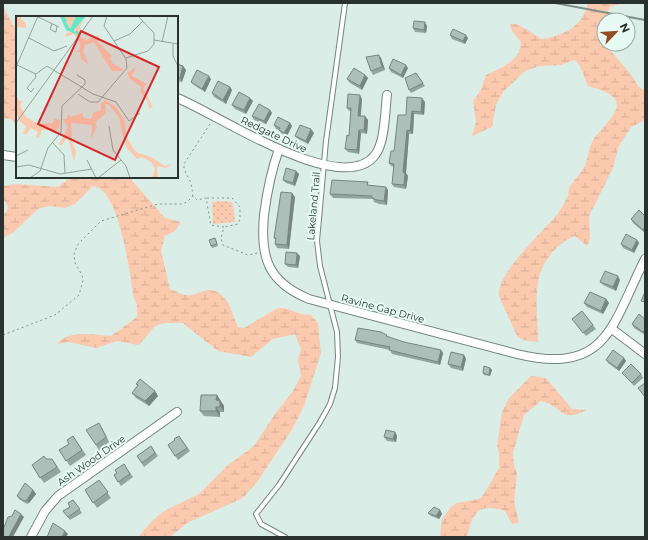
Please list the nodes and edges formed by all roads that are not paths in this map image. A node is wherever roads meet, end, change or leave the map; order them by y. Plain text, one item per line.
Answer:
1 (345, 3) edge
2 (387, 95) dead end
3 (178, 98) edge
4 (279, 149) junction
5 (3, 156) edge
6 (16, 157) edge
7 (324, 164) junction
8 (645, 259) edge
9 (330, 305) junction
10 (612, 328) junction
11 (645, 354) edge
12 (177, 412) dead end
13 (31, 537) edge
14 (285, 537) edge

1 - 7 lane, Lakeland Trail
2 - 7 street, Redgate Drive
3 - 4 street, Redgate Drive
4 - 7 street, Redgate Drive
4 - 9 street, Ravine Gap Drive
5 - 6 street
7 - 9 lane, Lakeland Trail
8 - 10 street, Ravine Gap Drive
9 - 10 street, Ravine Gap Drive
9 - 14 lane, Lakeland Trail
10 - 11 street
12 - 13 street, Ash Wood Drive

